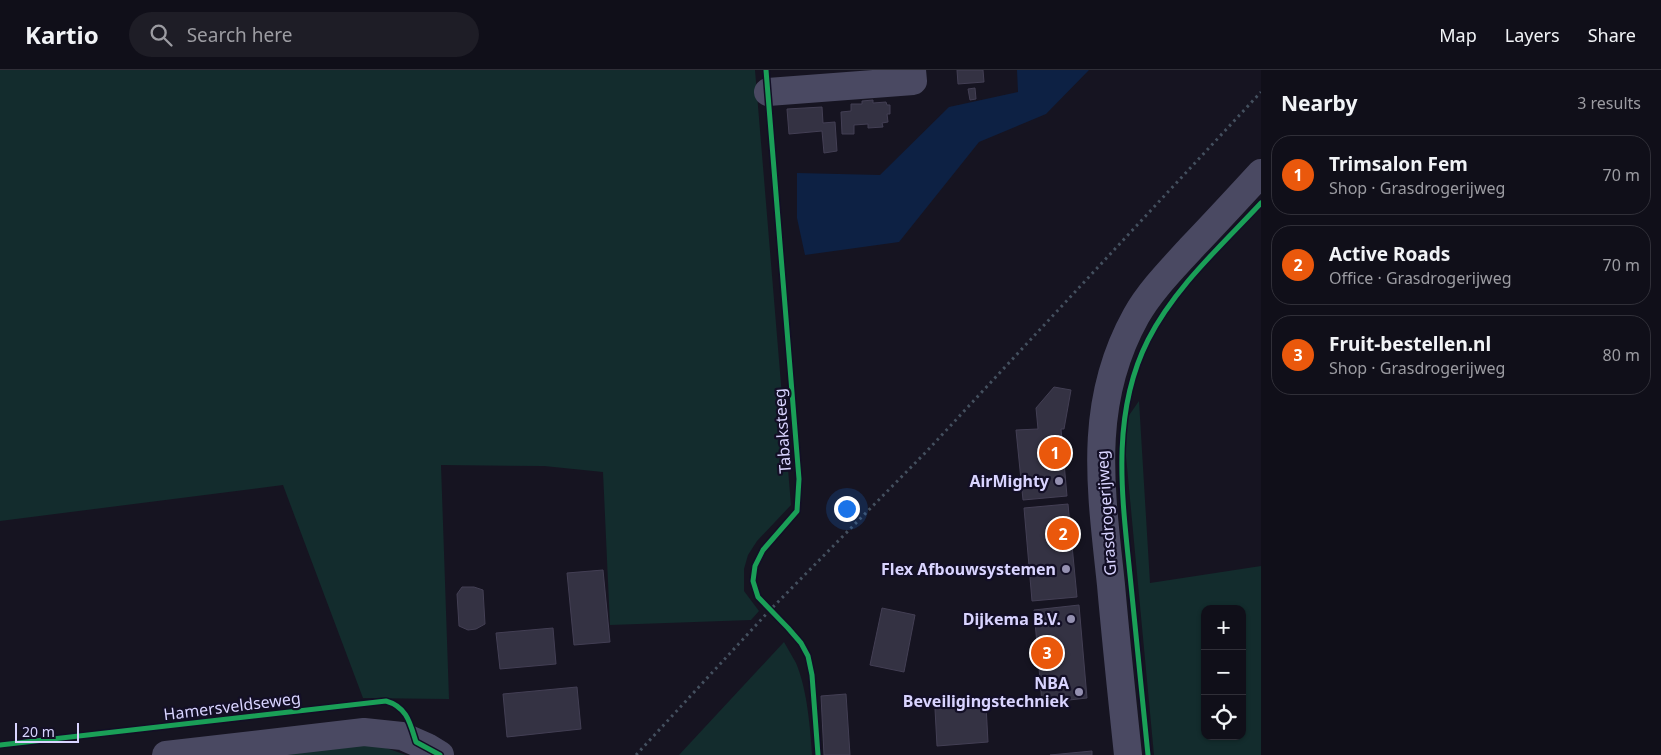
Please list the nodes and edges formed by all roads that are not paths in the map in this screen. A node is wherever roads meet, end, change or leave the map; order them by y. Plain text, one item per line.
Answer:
1 (913, 76) edge
2 (767, 87) edge
3 (1261, 173) edge
4 (166, 755) edge
5 (440, 755) edge
6 (1128, 755) edge

1 - 2 street
3 - 6 street, Grasdrogerijweg
4 - 5 street

